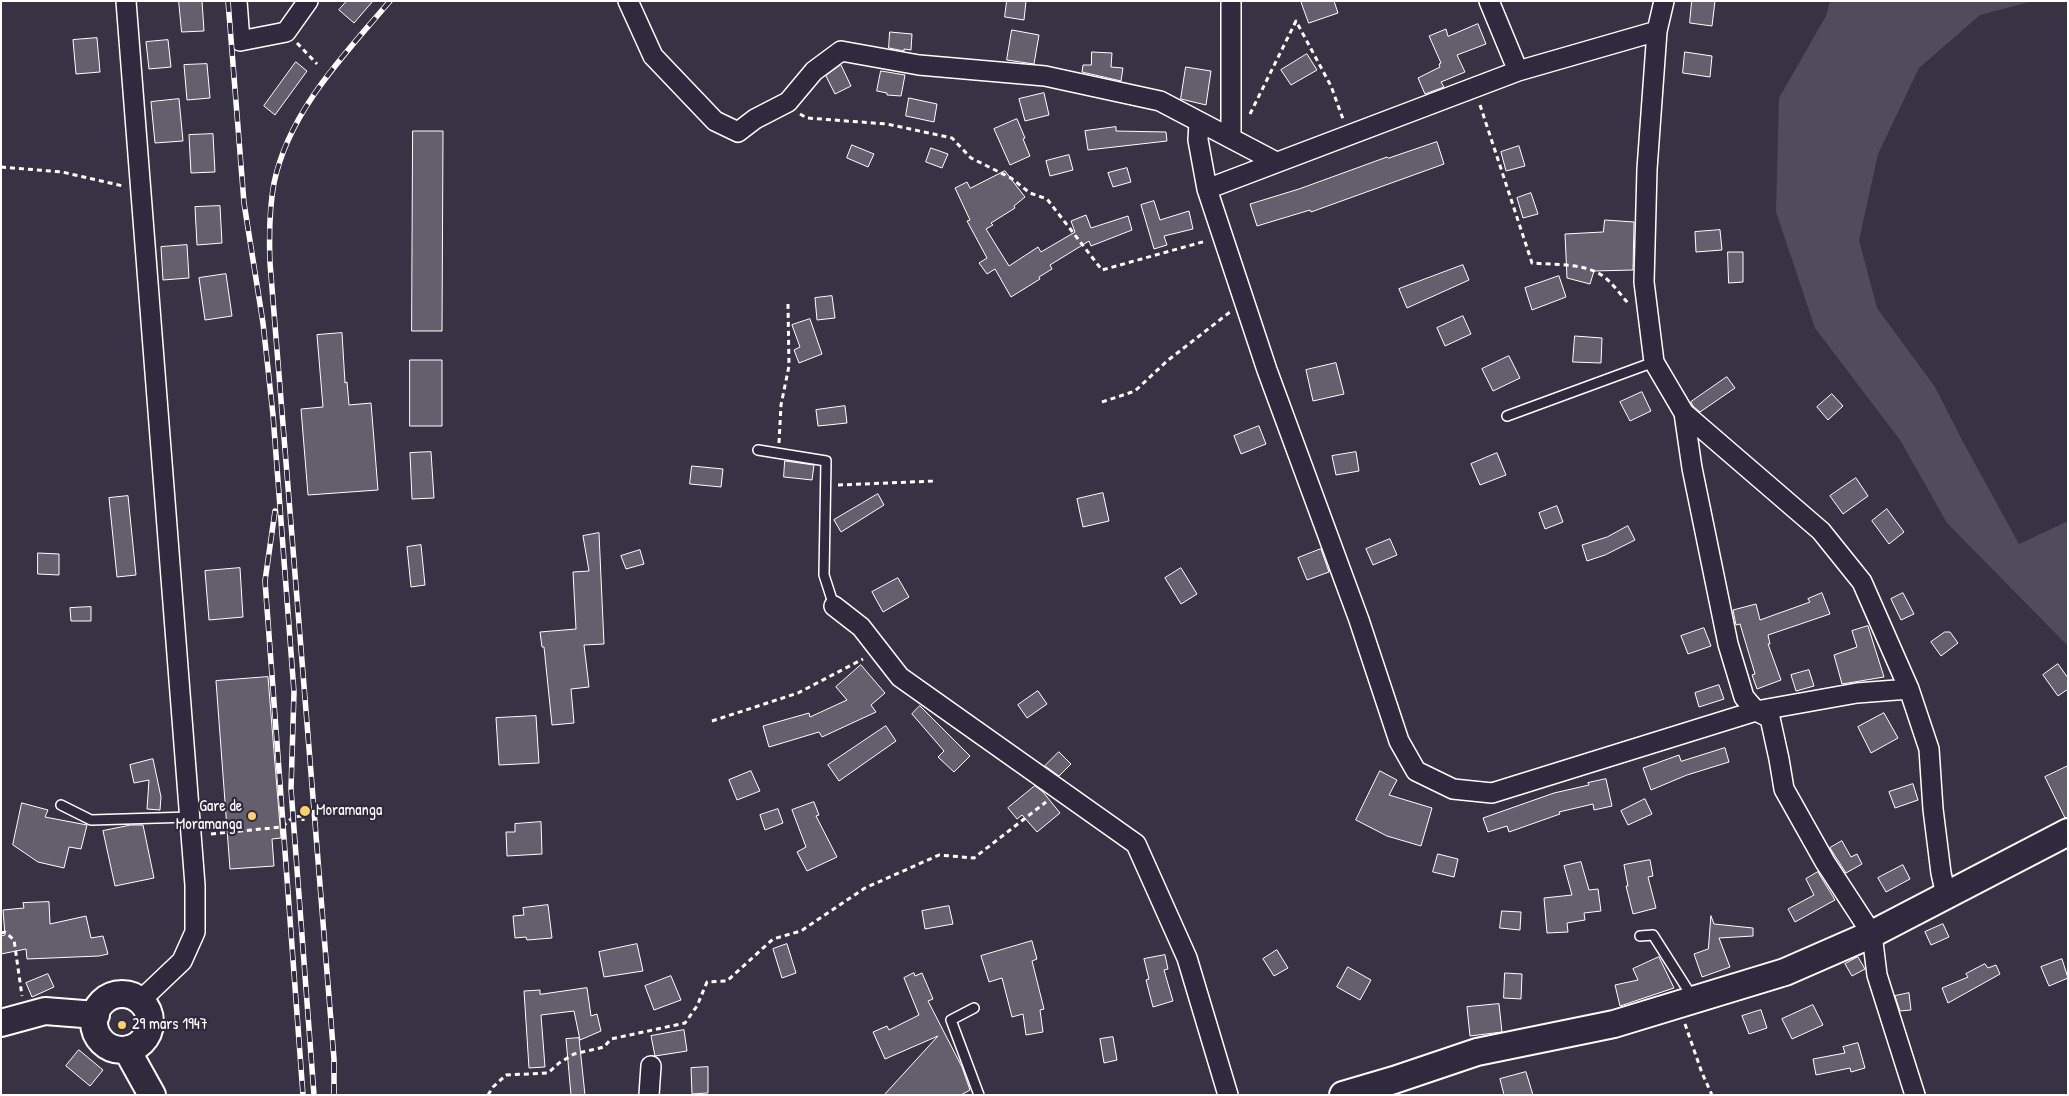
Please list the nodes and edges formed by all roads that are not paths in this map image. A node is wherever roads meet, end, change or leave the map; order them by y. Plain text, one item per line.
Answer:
1 (126, 1) edge
2 (237, 1) edge
3 (308, 1) edge
4 (628, 1) edge
5 (1231, 1) edge
6 (1489, 1) edge
7 (1664, 1) edge
8 (1657, 31) junction
9 (1518, 71) junction
10 (1199, 122) junction
11 (1233, 140) junction
12 (1276, 162) junction
13 (1207, 189) junction
14 (1654, 362) junction
15 (1684, 413) junction
16 (1507, 416) dead end
17 (758, 450) dead end
18 (834, 606) joint
19 (1909, 689) junction
20 (1756, 711) junction
21 (61, 805) dead end
22 (190, 816) junction
23 (2068, 832) edge
24 (1946, 895) junction
25 (1872, 934) junction
26 (1640, 936) dead end
27 (140, 1002) junction
28 (1686, 1002) junction
29 (974, 1008) dead end
30 (96, 1014) junction
31 (14, 1020) edge
32 (127, 1050) junction
33 (651, 1066) dead end
34 (1396, 1088) edge
35 (152, 1095) edge
36 (648, 1095) edge
37 (979, 1095) edge
38 (1228, 1095) edge
39 (1343, 1095) edge
40 (1915, 1095) edge

1 - 22 street
2 - 3 street
4 - 10 street
5 - 11 street
6 - 9 street
7 - 8 street
8 - 9 street
8 - 14 street
9 - 12 street
10 - 11 street
10 - 13 street
11 - 12 street
12 - 13 street
13 - 20 street
14 - 15 street
14 - 16 lane
15 - 19 street
15 - 20 street
17 - 18 lane
18 - 38 street
19 - 20 street
19 - 24 street
20 - 25 street
21 - 22 lane
22 - 27 street
23 - 24 main road
24 - 25 main road
25 - 28 main road
25 - 40 street
26 - 28 lane
27 - 30 main road
27 - 32 main road
28 - 34 main road
29 - 37 lane
30 - 31 main road
30 - 32 main road
32 - 35 main road
33 - 36 street
34 - 39 main road

